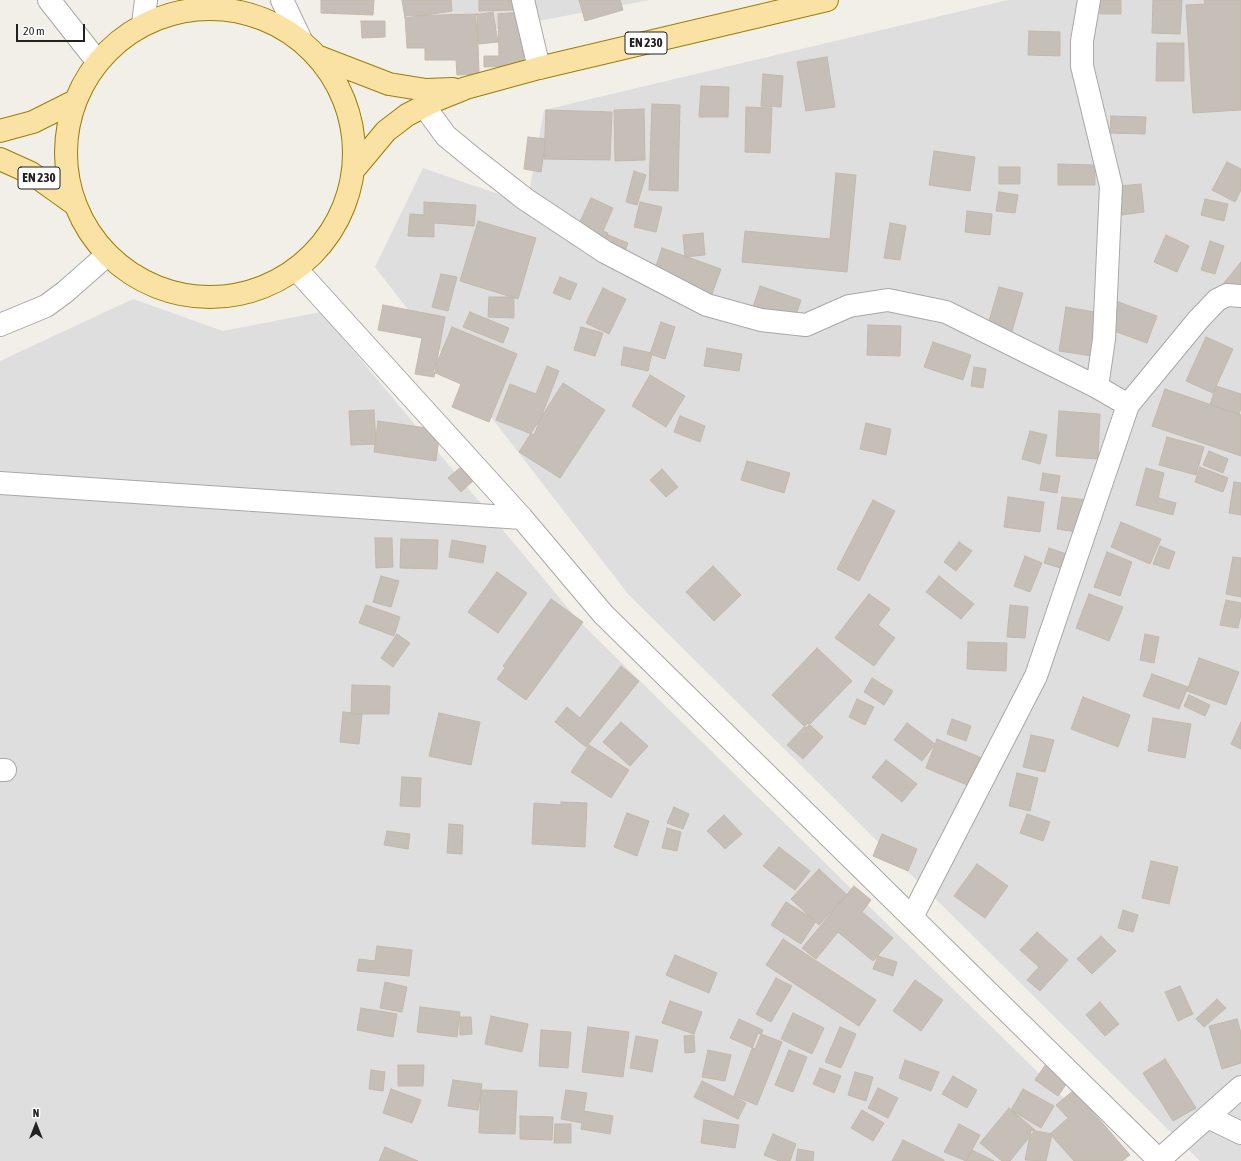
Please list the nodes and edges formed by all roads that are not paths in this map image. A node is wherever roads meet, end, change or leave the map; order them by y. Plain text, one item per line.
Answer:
1 (49, 0) edge
2 (146, 0) edge
3 (282, 0) edge
4 (523, 0) edge
5 (827, 0) edge
6 (1089, 0) edge
7 (143, 24) junction
8 (300, 38) junction
9 (314, 55) junction
10 (97, 61) junction
11 (539, 68) junction
12 (466, 88) junction
13 (73, 102) junction
14 (424, 106) junction
15 (0, 131) edge
16 (0, 159) edge
17 (356, 167) junction
18 (73, 203) junction
19 (106, 255) junction
20 (296, 270) junction
21 (1241, 296) edge
22 (0, 325) edge
23 (1096, 387) junction
24 (1128, 405) junction
25 (0, 483) edge
26 (522, 518) junction
27 (912, 917) junction
28 (1241, 1087) edge
29 (1208, 1117) junction
30 (1241, 1133) edge
31 (1160, 1161) edge

1 - 10 street
2 - 7 street
3 - 8 street
4 - 11 street
5 - 11 main road, EN 230
6 - 23 street
7 - 8 main road
7 - 10 main road
8 - 9 main road
9 - 12 main road, EN 230
9 - 17 main road
10 - 13 main road
11 - 12 main road, EN 230
12 - 14 main road, EN 230
13 - 15 main road
13 - 18 main road
14 - 17 main road, EN 230
14 - 23 street
16 - 18 main road, EN 230
17 - 20 main road
18 - 19 main road
19 - 20 main road
19 - 22 street
20 - 26 street
21 - 24 street
23 - 24 street
24 - 27 street
25 - 26 street
26 - 27 street
27 - 31 street
28 - 29 street
29 - 30 street
29 - 31 street

